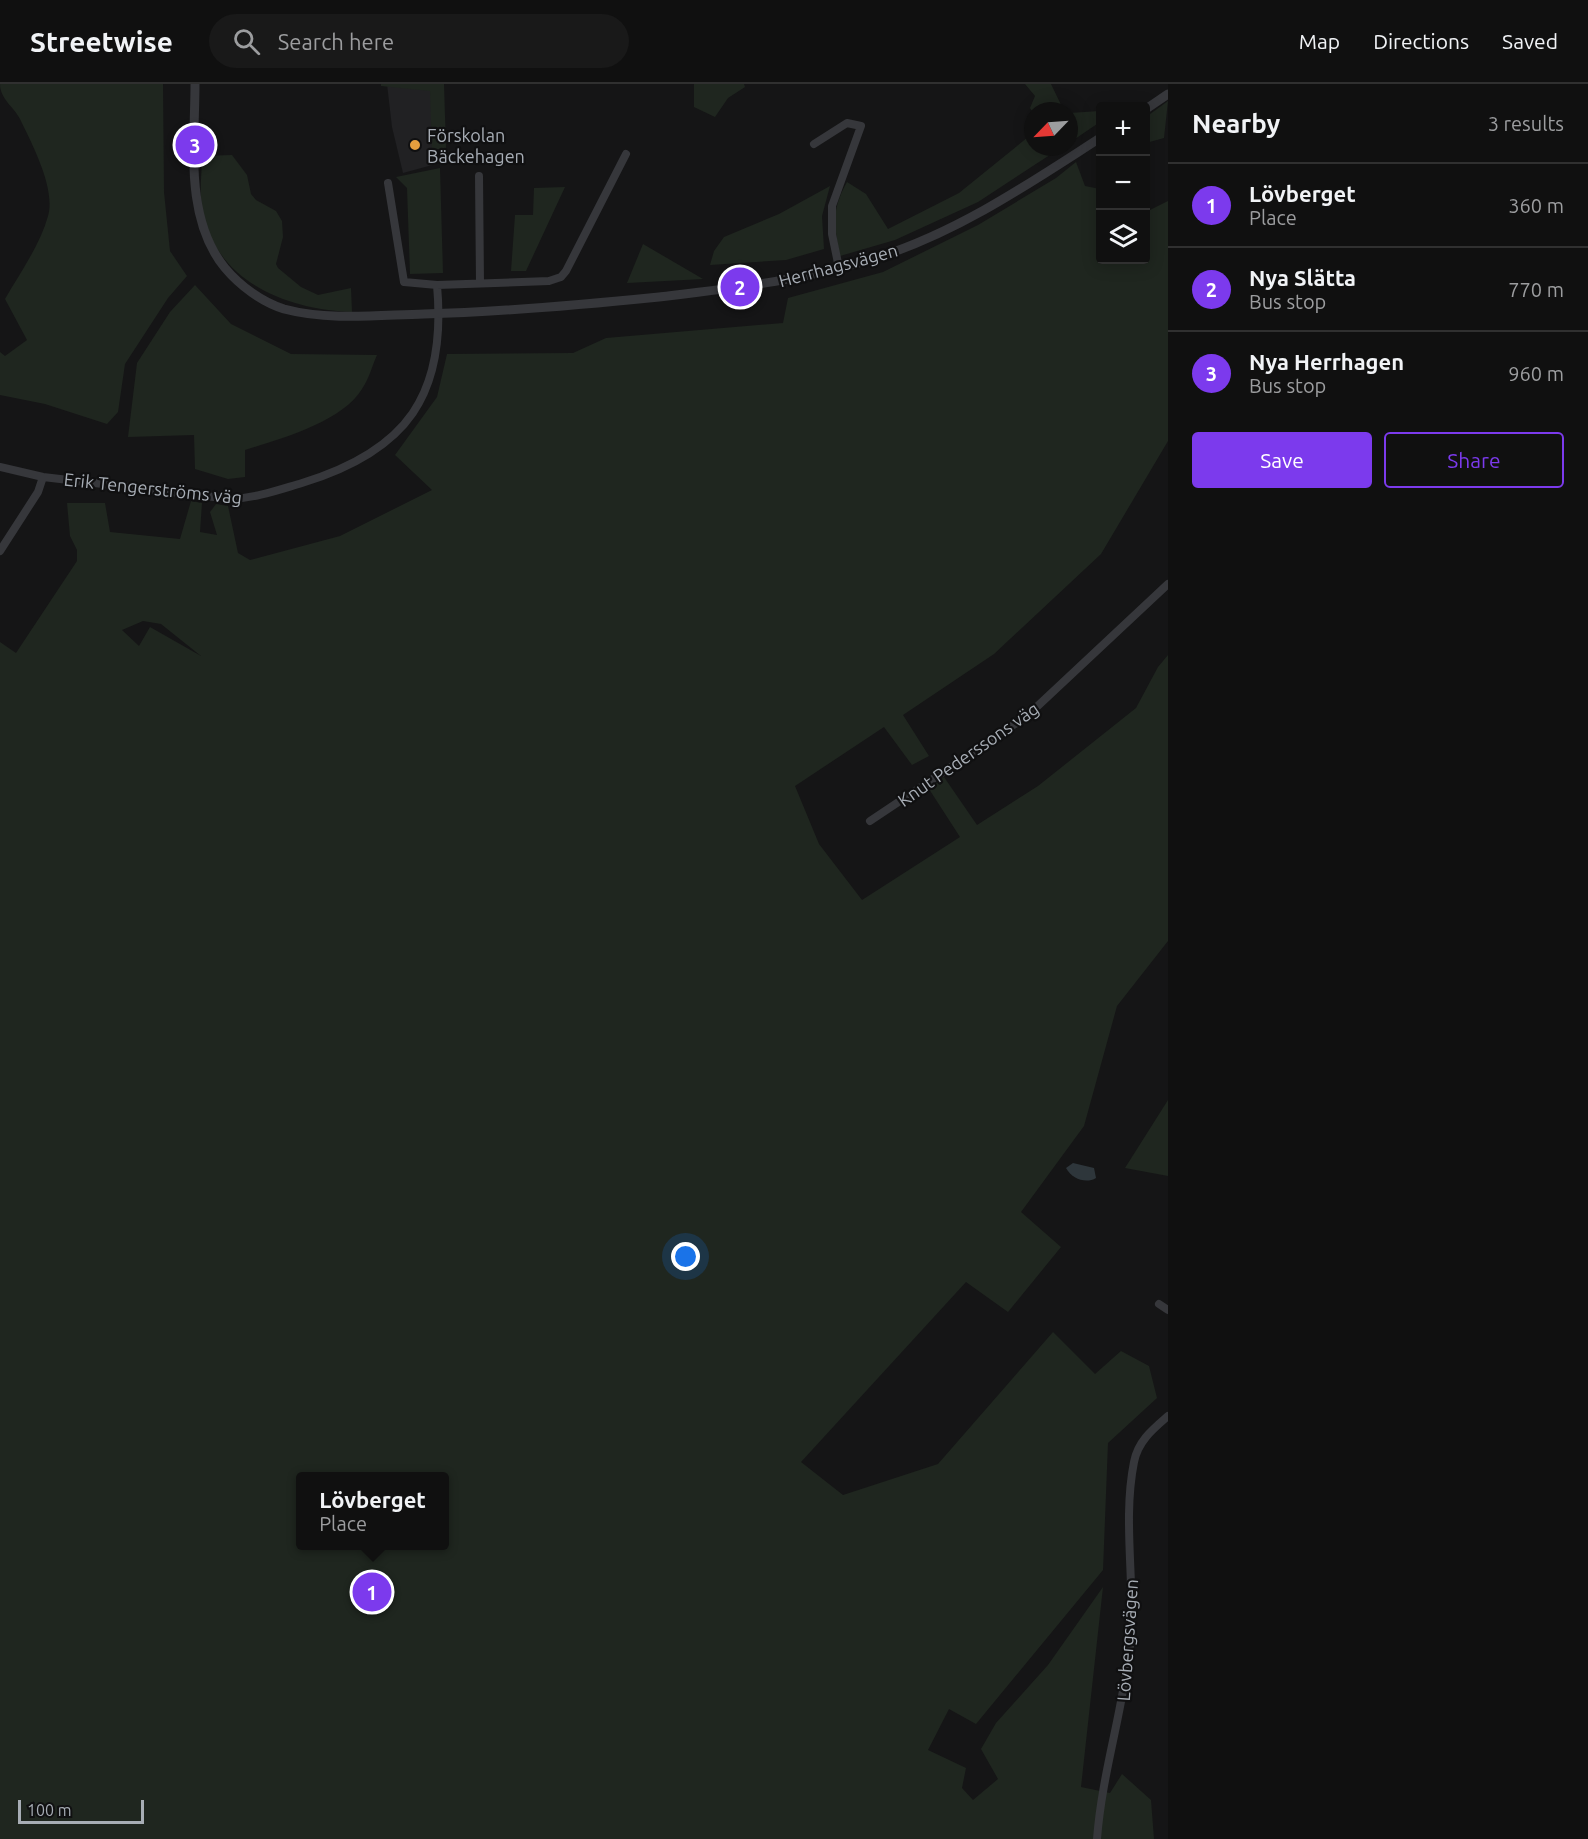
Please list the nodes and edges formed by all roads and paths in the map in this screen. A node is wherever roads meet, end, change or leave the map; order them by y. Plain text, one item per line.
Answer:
1 (195, 84) edge
2 (1168, 94) edge
3 (1150, 106) edge
4 (1096, 141) edge
5 (814, 144) dead end
6 (626, 154) dead end
7 (479, 176) dead end
8 (388, 183) dead end
9 (839, 268) junction
10 (480, 283) junction
11 (437, 285) junction
12 (439, 314) junction
13 (0, 467) edge
14 (43, 477) junction
15 (0, 551) edge
16 (1168, 584) edge
17 (870, 821) dead end
18 (1159, 1304) dead end
19 (1168, 1310) edge
20 (1168, 1416) edge
21 (1097, 1839) edge

1 - 12 street, Herrhagsvägen
2 - 3 street
4 - 9 street, Herrhagsvägen
5 - 9 street
6 - 10 street
7 - 10 street
8 - 11 street
9 - 12 street, Herrhagsvägen
10 - 11 street
11 - 12 street
12 - 14 street, Erik Tengerströms väg
13 - 14 street, Erik Tengerströms väg
14 - 15 street, Erik Tengerströms väg
16 - 17 street, Knut Pederssons väg
18 - 19 street
20 - 21 street, Lövbergsvägen

